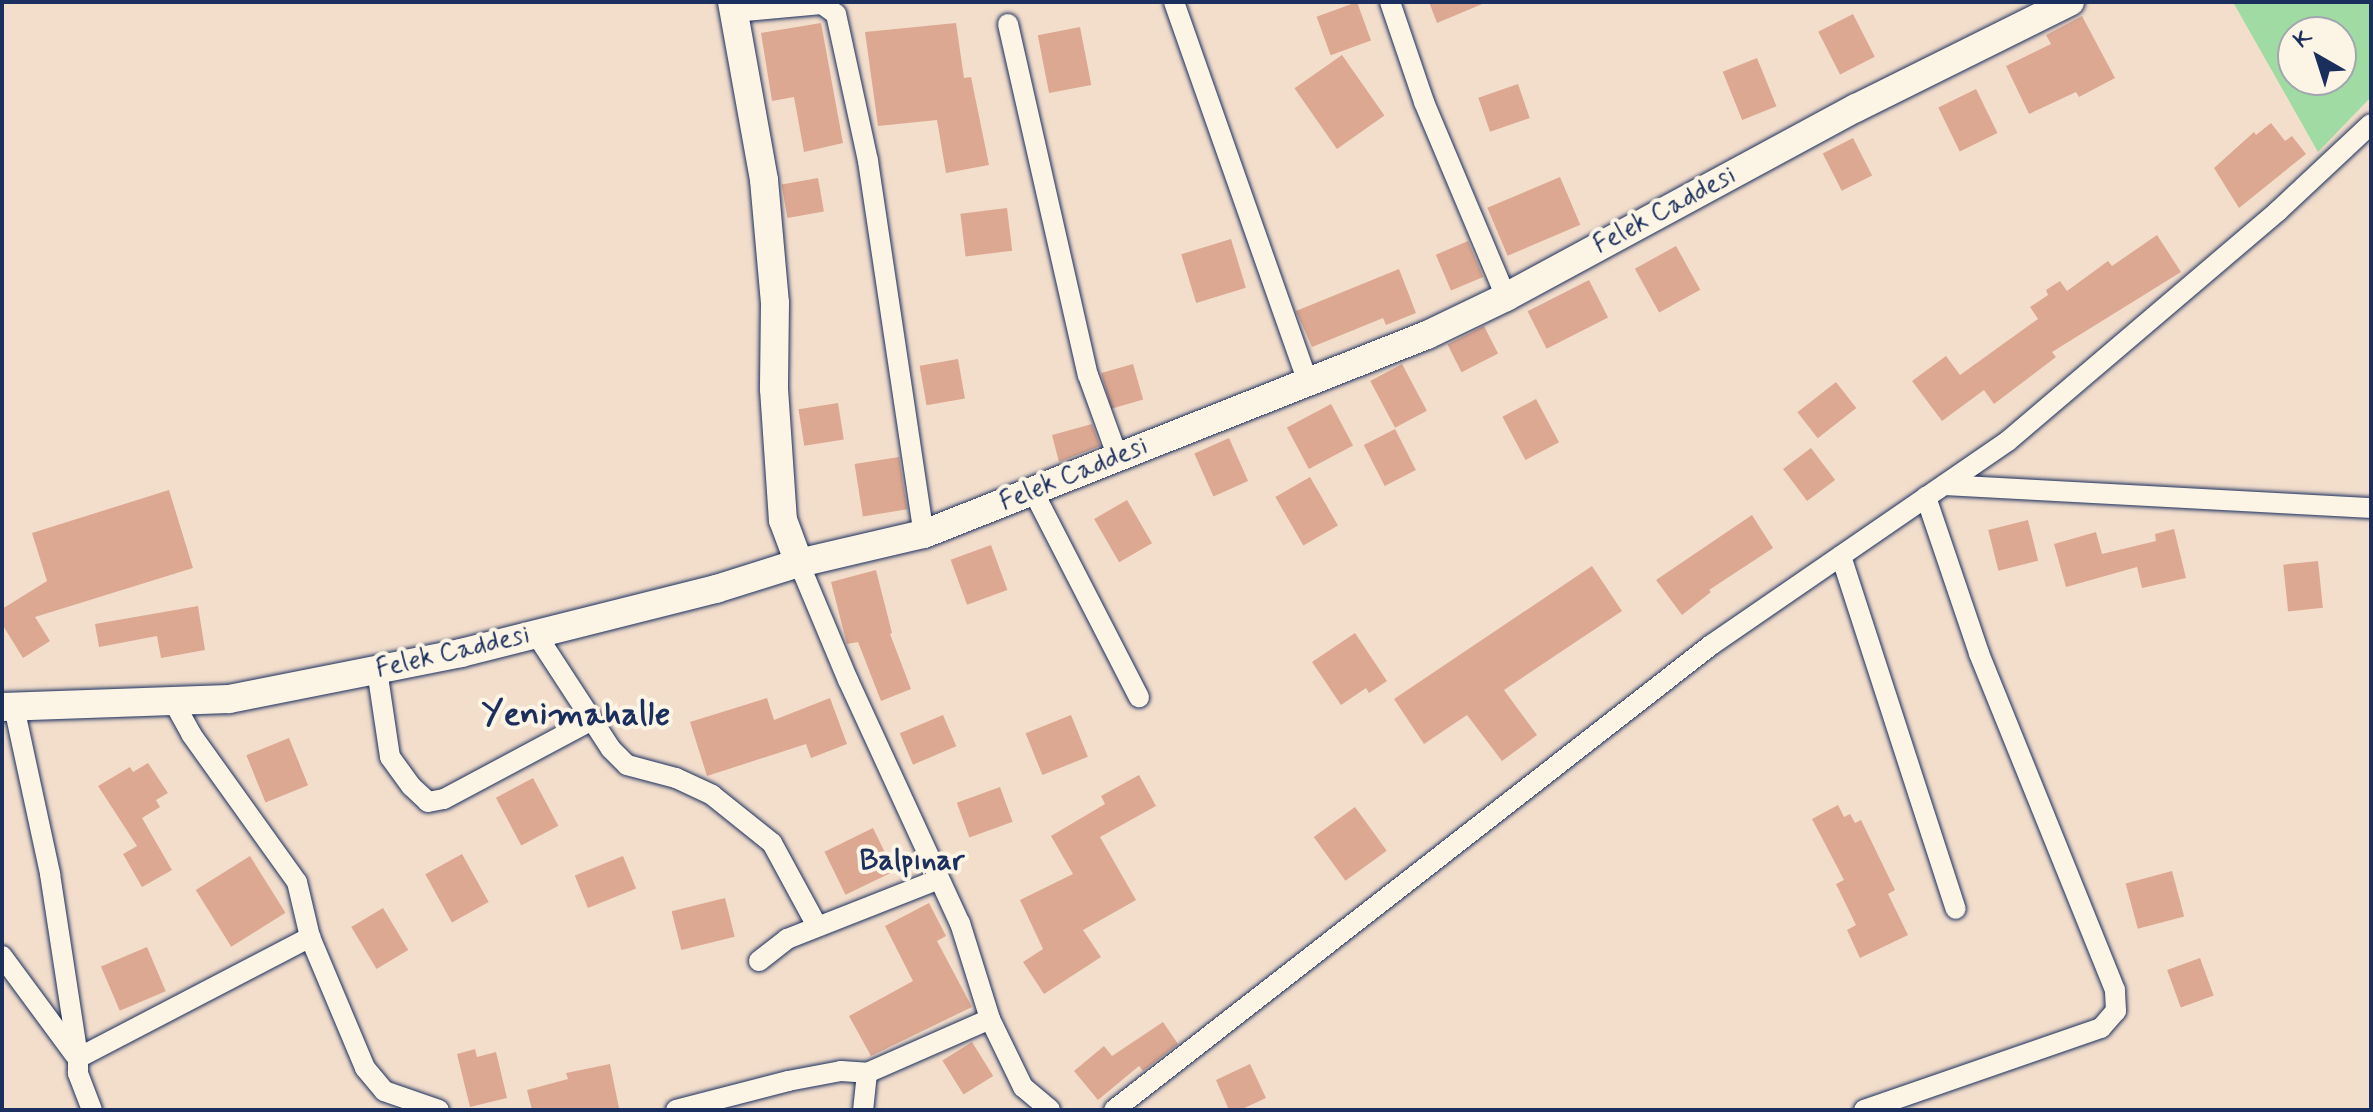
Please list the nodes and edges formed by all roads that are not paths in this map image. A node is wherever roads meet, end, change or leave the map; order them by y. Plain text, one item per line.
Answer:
1 (1174, 2) edge
2 (1390, 2) edge
3 (2062, 4) edge
4 (733, 7) edge
5 (1008, 24) dead end
6 (2371, 124) edge
7 (1506, 297) junction
8 (1308, 383) junction
9 (1118, 458) junction
10 (1945, 485) junction
11 (1033, 491) junction
12 (1926, 497) junction
13 (2371, 508) edge
14 (924, 534) junction
15 (1841, 556) junction
16 (799, 563) junction
17 (536, 634) junction
18 (377, 670) junction
19 (1139, 697) dead end
20 (173, 701) junction
21 (8, 707) edge
22 (590, 721) junction
23 (939, 879) junction
24 (1956, 909) dead end
25 (817, 926) junction
26 (310, 937) junction
27 (2, 956) edge
28 (759, 961) dead end
29 (990, 1019) junction
30 (78, 1058) junction
31 (867, 1073) junction
32 (92, 1110) edge
33 (439, 1110) edge
34 (676, 1110) edge
35 (863, 1110) edge
36 (1050, 1110) edge
37 (1114, 1110) edge
38 (1864, 1110) edge

1 - 8 street
2 - 7 street
3 - 7 street, Felek Caddesi
4 - 14 street
4 - 16 street
5 - 9 street
6 - 10 street
7 - 8 street, Felek Caddesi
8 - 9 street, Felek Caddesi
9 - 11 street, Felek Caddesi
10 - 12 street
10 - 13 street
11 - 14 street, Felek Caddesi
11 - 19 street
12 - 15 street
12 - 38 street
14 - 16 street, Felek Caddesi
15 - 24 street
15 - 37 street
16 - 17 street, Felek Caddesi
16 - 23 street
17 - 18 street, Felek Caddesi
17 - 22 street
18 - 20 street, Felek Caddesi
18 - 22 street
20 - 21 street, Felek Caddesi
20 - 26 street
21 - 30 street
22 - 25 street
23 - 25 street
23 - 29 street
25 - 28 street
26 - 30 street
26 - 33 street
27 - 30 street
29 - 31 street
29 - 36 street
30 - 32 street
31 - 34 street
31 - 35 street

